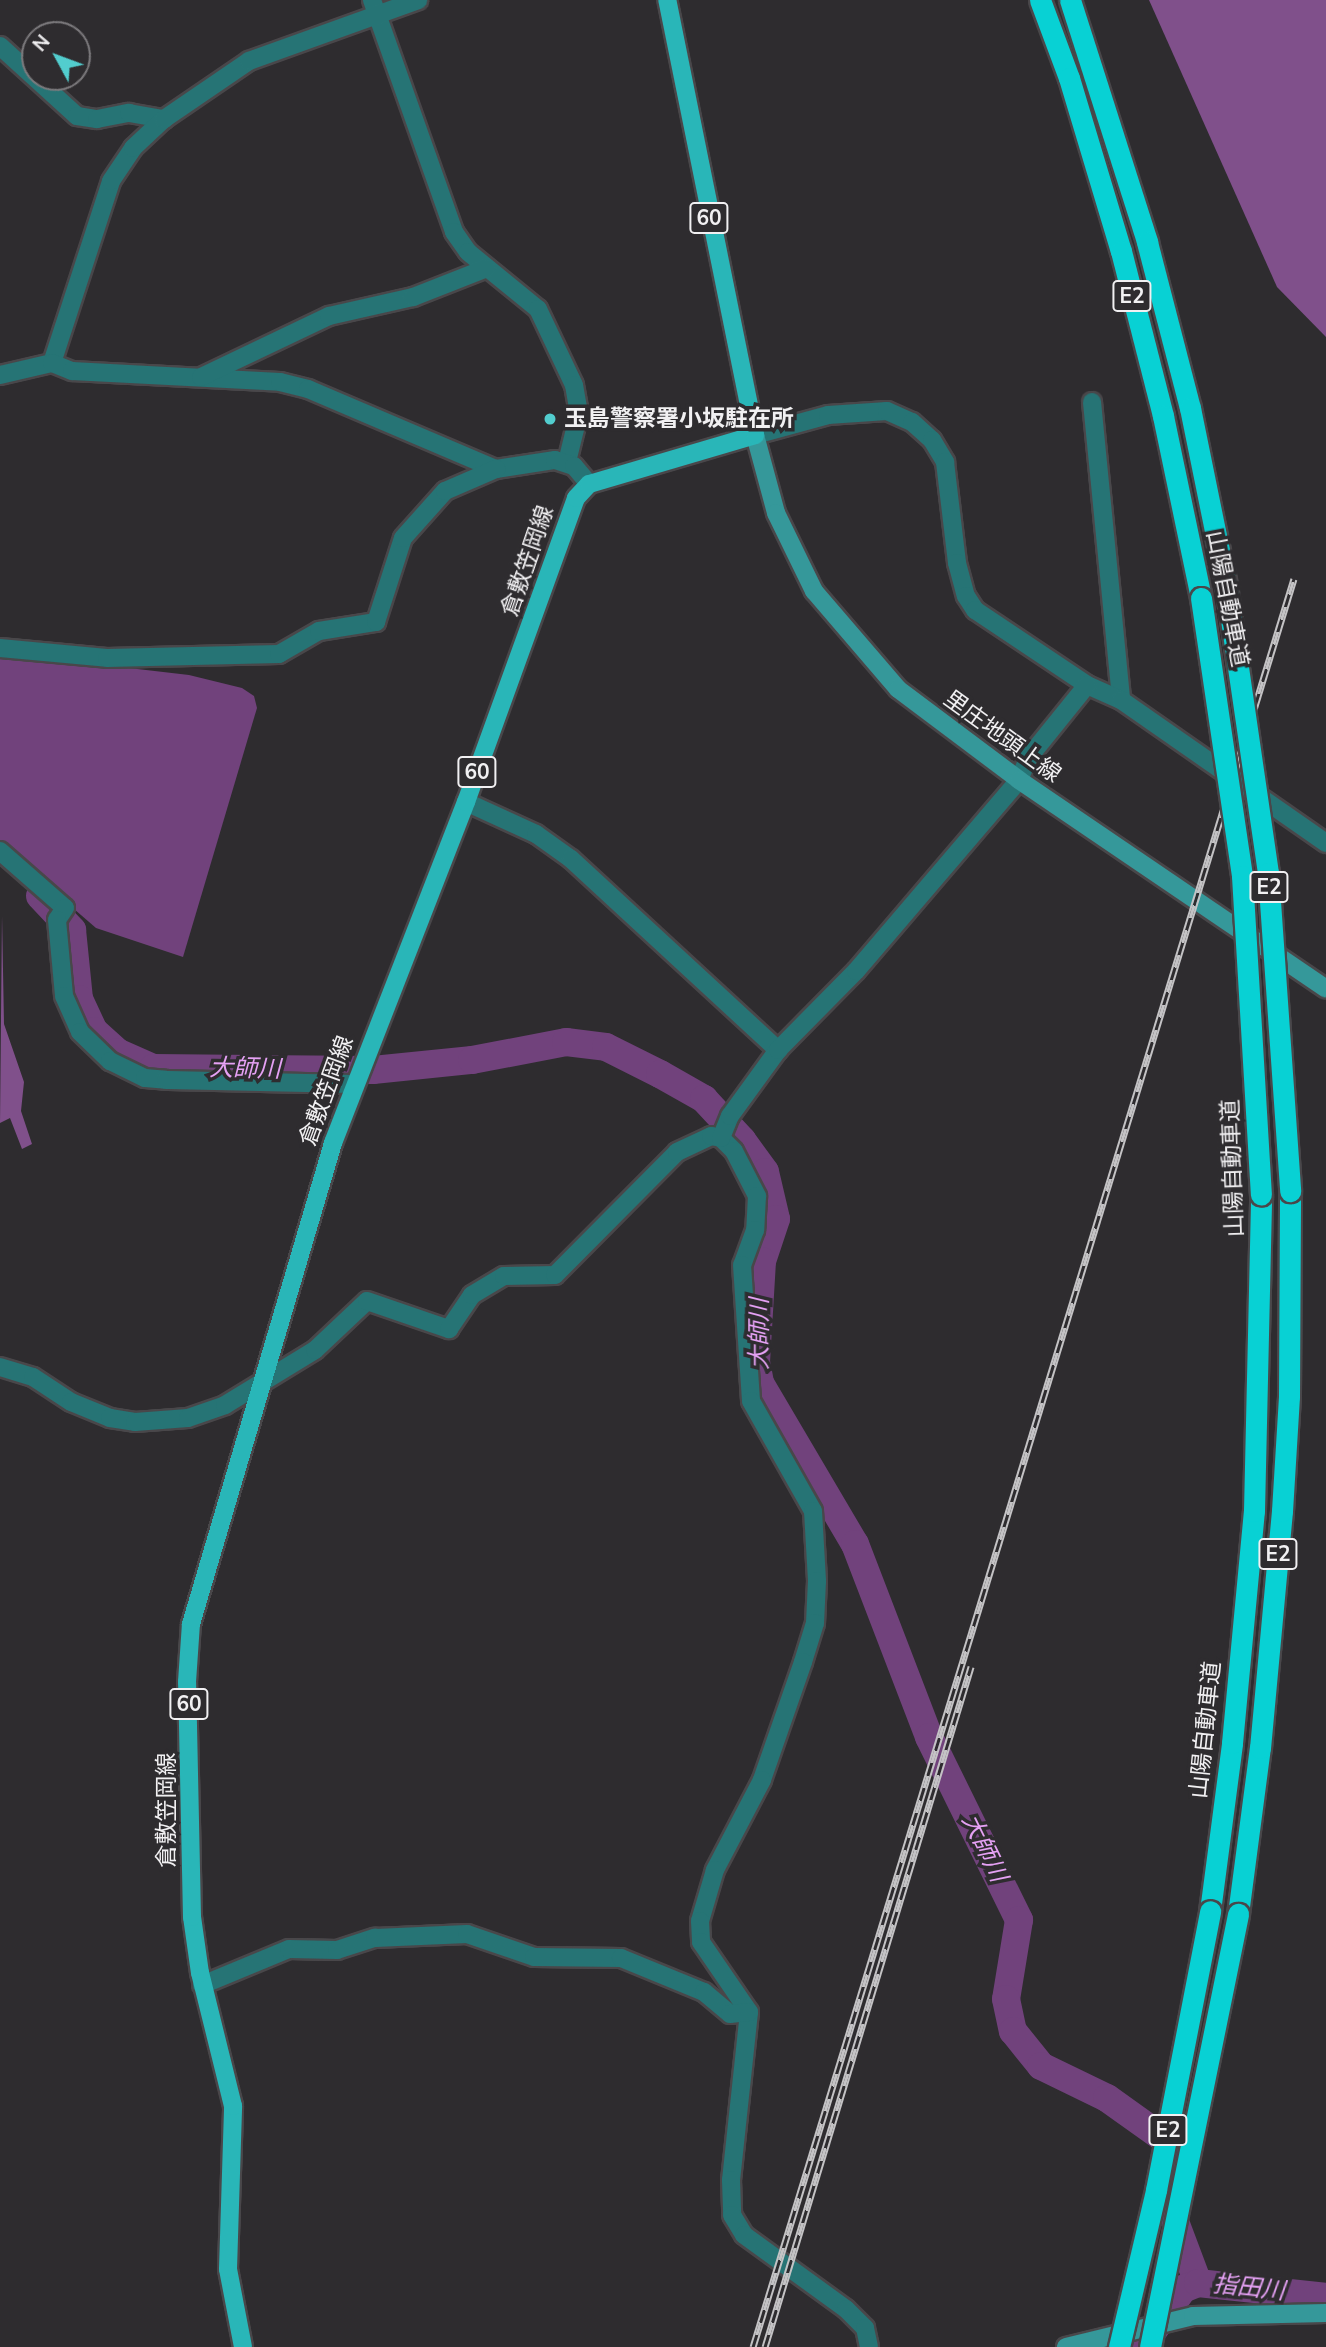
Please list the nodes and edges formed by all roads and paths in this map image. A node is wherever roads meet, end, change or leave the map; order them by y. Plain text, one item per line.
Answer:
1 (418, 0) edge
2 (667, 0) edge
3 (1040, 0) edge
4 (1070, 0) edge
5 (375, 7) edge
6 (0, 46) edge
7 (164, 119) junction
8 (487, 268) junction
9 (52, 363) junction
10 (0, 375) edge
11 (200, 378) junction
12 (1092, 402) dead end
13 (755, 435) junction
14 (567, 463) junction
15 (496, 469) junction
16 (589, 484) junction
17 (0, 649) edge
18 (1087, 685) junction
19 (1121, 701) junction
20 (1019, 780) junction
21 (466, 802) junction
22 (1326, 844) edge
23 (0, 851) edge
24 (1326, 989) edge
25 (778, 1050) junction
26 (356, 1082) junction
27 (724, 1131) junction
28 (0, 1367) edge
29 (259, 1386) junction
30 (202, 1985) junction
31 (749, 2012) junction
32 (1326, 2313) edge
33 (1149, 2337) edge
34 (243, 2347) edge
35 (869, 2347) edge
36 (1066, 2347) edge
37 (1119, 2347) edge

1 - 5 street
2 - 13 main road, 60
3 - 37 highway, 山陽自動車道 / E2, bridge
4 - 33 highway, 山陽自動車道 / E2, bridge
5 - 7 street
5 - 8 street
6 - 7 street
7 - 9 street
8 - 11 street
8 - 14 street
9 - 10 street
9 - 11 street
11 - 15 street
12 - 19 street
13 - 16 main road
13 - 18 street
13 - 20 main road, 里庄地頭上線
14 - 15 street
14 - 16 street
15 - 17 street
16 - 21 main road, 倉敷笠岡線 / 60
18 - 19 street
18 - 20 street
19 - 22 street
20 - 24 main road, 里庄地頭上線
20 - 25 street
21 - 25 street
21 - 26 main road, 倉敷笠岡線 / 60
23 - 26 street
25 - 27 street
26 - 29 main road, 倉敷笠岡線 / 60
27 - 29 street
27 - 31 street
28 - 29 street
29 - 30 main road, 倉敷笠岡線 / 60
30 - 31 street
30 - 34 main road, 倉敷笠岡線 / 60
31 - 35 street
32 - 33 main road
33 - 36 main road

